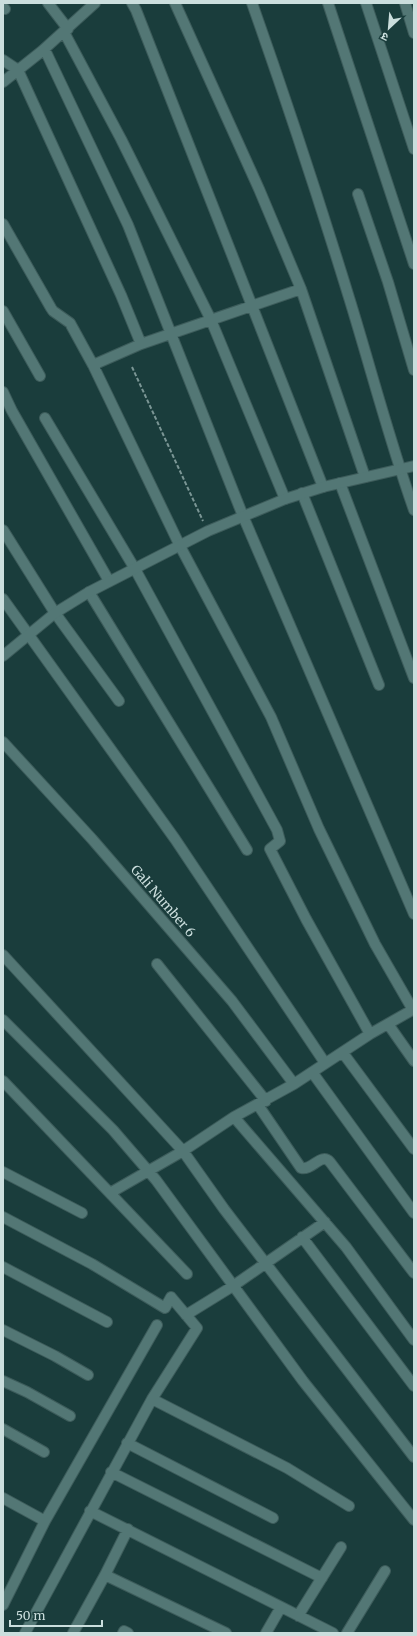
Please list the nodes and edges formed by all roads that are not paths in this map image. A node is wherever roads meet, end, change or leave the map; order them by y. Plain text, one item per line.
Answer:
1 (48, 3) edge
2 (95, 3) edge
3 (132, 3) edge
4 (175, 3) edge
5 (252, 3) edge
6 (328, 3) edge
7 (366, 3) edge
8 (405, 3) edge
9 (66, 30) junction
10 (414, 33) edge
11 (42, 51) junction
12 (3, 60) edge
13 (18, 70) junction
14 (3, 82) edge
15 (414, 149) edge
16 (358, 194) dead end
17 (3, 224) edge
18 (413, 260) edge
19 (301, 289) junction
20 (253, 306) junction
21 (3, 311) edge
22 (211, 320) junction
23 (171, 334) junction
24 (141, 344) junction
25 (94, 365) junction
26 (414, 370) edge
27 (40, 376) dead end
28 (3, 392) edge
29 (45, 418) dead end
30 (414, 466) edge
31 (400, 470) junction
32 (365, 477) junction
33 (340, 484) junction
34 (323, 487) junction
35 (302, 493) junction
36 (285, 499) junction
37 (414, 510) edge
38 (243, 516) junction
39 (3, 530) edge
40 (180, 546) junction
41 (135, 569) junction
42 (109, 581) junction
43 (89, 592) junction
44 (3, 599) edge
45 (55, 613) junction
46 (28, 636) junction
47 (3, 656) edge
48 (414, 678) edge
49 (379, 685) dead end
50 (118, 701) dead end
51 (3, 742) edge
52 (247, 850) dead end
53 (414, 914) edge
54 (3, 955) edge
55 (157, 964) dead end
56 (413, 1009) edge
57 (3, 1020) edge
58 (388, 1024) junction
59 (370, 1034) junction
60 (343, 1053) junction
61 (414, 1061) edge
62 (325, 1063) junction
63 (312, 1072) junction
64 (3, 1081) edge
65 (294, 1084) junction
66 (262, 1103) junction
67 (234, 1117) junction
68 (414, 1149) edge
69 (183, 1151) junction
70 (148, 1171) junction
71 (3, 1172) edge
72 (110, 1193) junction
73 (82, 1212) dead end
74 (414, 1213) edge
75 (3, 1217) edge
76 (325, 1222) junction
77 (302, 1237) junction
78 (266, 1263) junction
79 (3, 1267) edge
80 (414, 1273) edge
81 (187, 1274) dead end
82 (233, 1286) junction
83 (186, 1315) junction
84 (107, 1322) dead end
85 (157, 1325) dead end
86 (3, 1330) edge
87 (414, 1340) edge
88 (88, 1375) dead end
89 (3, 1381) edge
90 (414, 1386) edge
91 (152, 1399) junction
92 (70, 1416) dead end
93 (3, 1429) edge
94 (127, 1443) junction
95 (44, 1452) dead end
96 (414, 1457) edge
97 (111, 1472) junction
98 (3, 1498) edge
99 (349, 1506) dead end
100 (90, 1510) junction
101 (273, 1518) dead end
102 (414, 1520) edge
103 (45, 1521) junction
104 (128, 1529) junction
105 (341, 1547) dead end
106 (385, 1571) dead end
107 (105, 1575) junction
108 (322, 1578) junction
109 (3, 1605) edge
110 (281, 1607) junction
111 (298, 1616) junction
112 (25, 1633) edge
113 (73, 1633) edge
114 (123, 1633) edge
115 (128, 1633) edge
116 (226, 1633) edge
117 (266, 1633) edge
118 (333, 1633) edge
119 (347, 1633) edge

1 - 9 street
2 - 9 street
3 - 20 street
4 - 19 street
5 - 31 street
6 - 18 street
7 - 15 street
8 - 10 street
9 - 11 street
9 - 22 street
11 - 13 street
11 - 23 street
12 - 13 street
13 - 14 street
13 - 24 street
16 - 26 street
17 - 25 street
19 - 20 street
19 - 32 street
20 - 22 street
20 - 34 street
21 - 27 street
22 - 23 street
22 - 36 street
23 - 24 street
23 - 38 street
24 - 25 street
25 - 40 street
28 - 42 street
29 - 41 street
30 - 31 street
31 - 32 street
31 - 37 street
32 - 33 street
33 - 34 street
33 - 48 street
34 - 35 street
35 - 36 street
35 - 49 street
36 - 38 street
38 - 40 street
38 - 53 street
39 - 45 street
40 - 41 street
40 - 56 street
41 - 42 street
41 - 59 street
42 - 43 street
43 - 45 street
43 - 52 street
44 - 46 street
45 - 46 street
45 - 50 street
46 - 47 street
46 - 62 street
51 - 65 street, Gali Number 6
54 - 69 street
55 - 66 street
56 - 58 street
57 - 70 street
58 - 59 street
58 - 61 street
59 - 60 street
60 - 62 street
60 - 68 street
62 - 63 street
63 - 65 street
63 - 74 street
64 - 72 street
65 - 66 street
66 - 67 street
66 - 80 street
67 - 69 street
67 - 76 street
69 - 70 street
69 - 78 street
70 - 72 street
70 - 82 street
71 - 73 street
72 - 81 street
75 - 83 street
76 - 77 street
76 - 87 street
77 - 78 street
77 - 90 street
78 - 82 street
78 - 96 street
79 - 84 street
82 - 83 street
82 - 102 street
83 - 91 street
85 - 103 street
86 - 88 street
89 - 92 street
91 - 94 street
91 - 99 street
93 - 95 street
94 - 97 street
94 - 101 street
97 - 100 street
97 - 108 street
98 - 103 street
100 - 104 street
100 - 112 street
103 - 109 street
104 - 107 street
104 - 110 street
105 - 108 street
106 - 119 street
107 - 113 street
107 - 116 street
108 - 111 street
110 - 111 street
110 - 117 street
111 - 118 street
114 - 115 street

